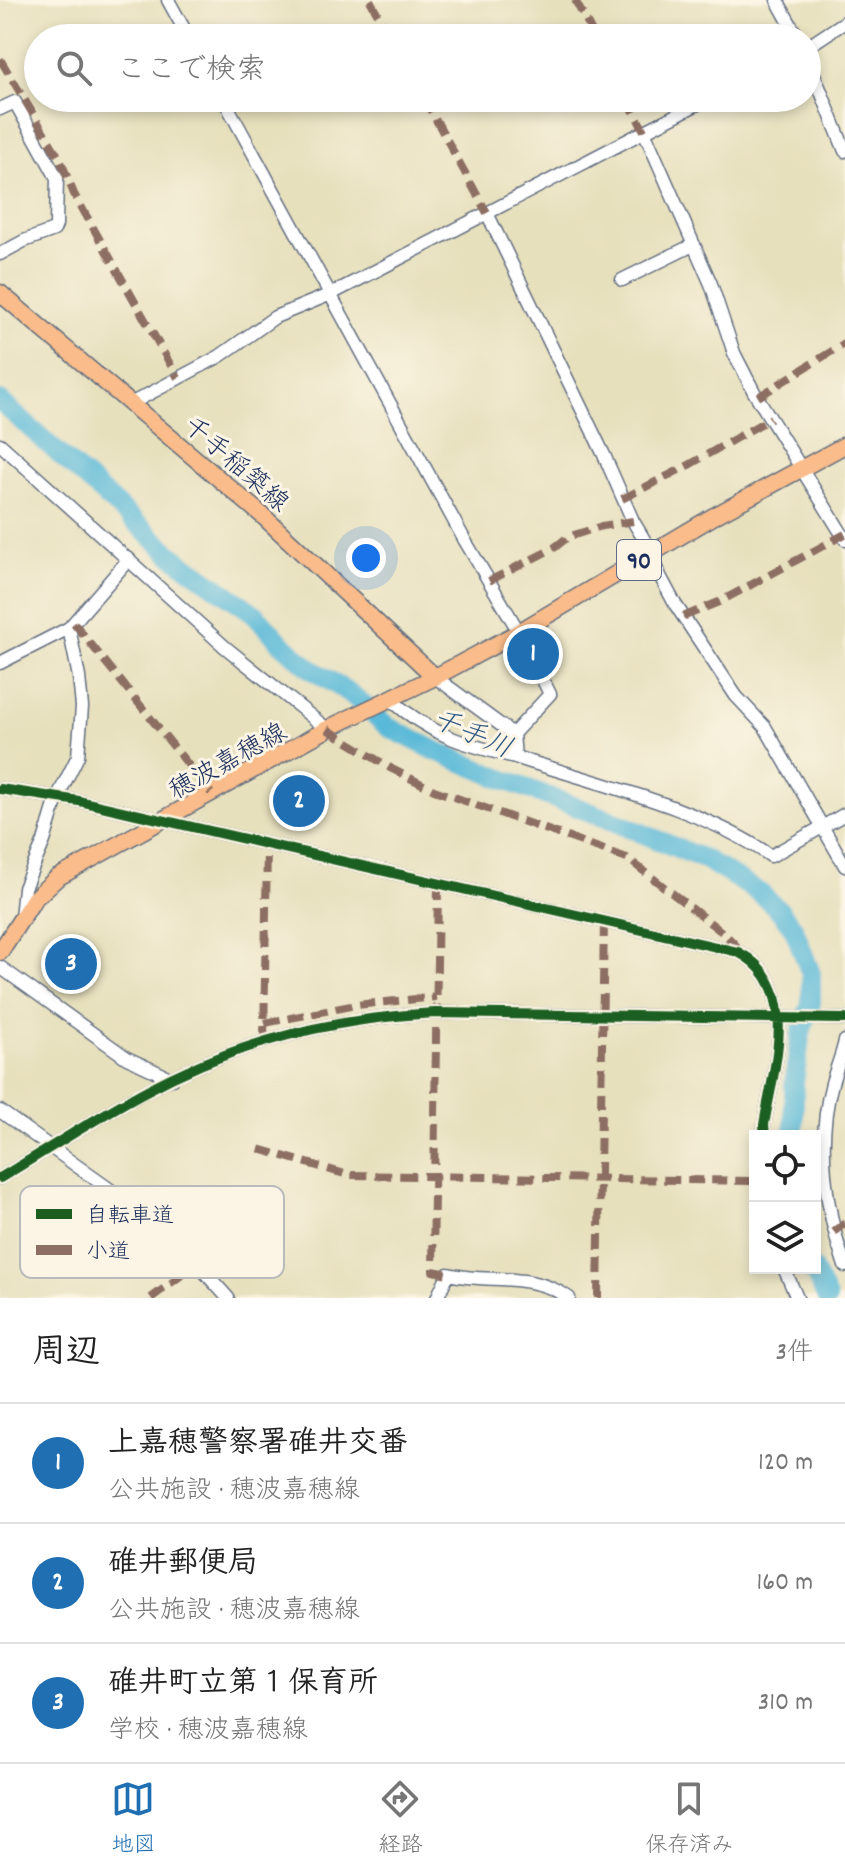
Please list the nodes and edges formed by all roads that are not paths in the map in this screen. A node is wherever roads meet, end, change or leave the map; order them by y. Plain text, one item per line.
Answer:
1 (168, 0) edge
2 (777, 0) edge
3 (845, 22) edge
4 (181, 24) edge
5 (790, 24) edge
6 (821, 38) edge
7 (821, 92) edge
8 (0, 109) edge
9 (231, 112) edge
10 (681, 112) edge
11 (644, 131) junction
12 (845, 151) edge
13 (487, 213) junction
14 (693, 245) junction
15 (0, 254) edge
16 (622, 280) dead end
17 (0, 293) edge
18 (331, 294) junction
19 (132, 403) junction
20 (0, 444) edge
21 (845, 445) edge
22 (803, 467) junction
23 (845, 539) edge
24 (652, 553) junction
25 (129, 559) junction
26 (69, 628) junction
27 (519, 632) junction
28 (0, 663) edge
29 (435, 677) junction
30 (387, 700) junction
31 (330, 728) junction
32 (513, 734) junction
33 (515, 757) junction
34 (0, 789) edge
35 (57, 798) junction
36 (845, 814) edge
37 (164, 821) junction
38 (823, 827) junction
39 (845, 866) edge
40 (21, 917) junction
41 (0, 952) edge
42 (0, 967) edge
43 (779, 1016) junction
44 (844, 1019) edge
45 (845, 1041) edge
46 (172, 1079) junction
47 (0, 1111) edge
48 (764, 1130) edge
49 (50, 1148) junction
50 (0, 1178) edge
51 (104, 1186) edge
52 (845, 1266) edge
53 (787, 1274) edge
54 (210, 1278) edge
55 (228, 1298) edge
56 (437, 1298) edge
57 (569, 1298) edge
58 (797, 1298) edge

1 - 4 street
2 - 5 street
3 - 6 street
7 - 12 street
8 - 15 street
9 - 18 street
10 - 11 street
11 - 13 street
11 - 14 street
13 - 18 street
13 - 24 street
14 - 16 street
14 - 22 street
17 - 19 main road, 千手稲築線
18 - 19 street
18 - 27 street
19 - 29 main road, 千手稲築線
20 - 25 street
21 - 22 main road, 穂波嘉穂線 / 90
22 - 23 street
22 - 24 main road, 穂波嘉穂線 / 90
24 - 27 main road, 穂波嘉穂線 / 90
24 - 38 street
25 - 26 street
25 - 31 street
26 - 28 street
26 - 35 street
27 - 29 main road, 穂波嘉穂線 / 90
27 - 32 street
29 - 30 main road, 穂波嘉穂線 / 90
29 - 32 street
30 - 31 main road, 穂波嘉穂線 / 90
30 - 33 street
31 - 37 main road, 穂波嘉穂線 / 90
32 - 33 street
33 - 38 street
34 - 35 street
35 - 37 street
35 - 40 street
36 - 38 street
37 - 40 main road, 穂波嘉穂線 / 90
37 - 43 street
38 - 39 street
40 - 41 main road, 穂波嘉穂線 / 90
42 - 46 street
43 - 44 street
43 - 46 street
43 - 48 street
45 - 52 street
46 - 49 street
47 - 49 street
49 - 50 street
49 - 51 street
53 - 58 street
54 - 55 street
56 - 57 street

